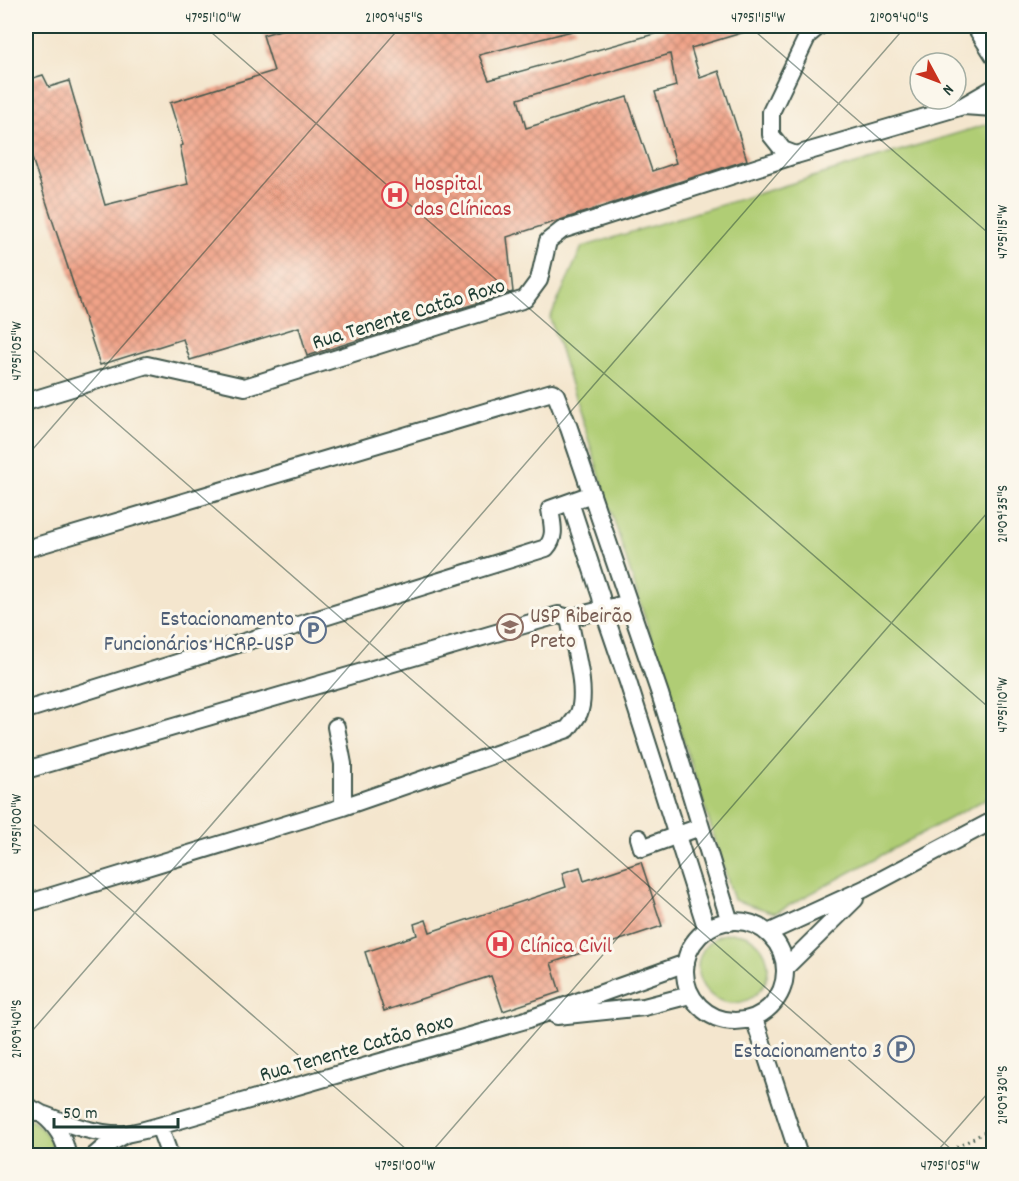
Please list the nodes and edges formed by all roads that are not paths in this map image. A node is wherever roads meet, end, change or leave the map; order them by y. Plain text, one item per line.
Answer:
1 (819, 26) edge
2 (975, 26) edge
3 (992, 52) edge
4 (993, 88) edge
5 (968, 103) edge
6 (968, 106) edge
7 (993, 108) edge
8 (946, 111) edge
9 (796, 155) junction
10 (26, 386) edge
11 (45, 396) junction
12 (26, 402) edge
13 (592, 495) junction
14 (570, 502) junction
15 (26, 549) edge
16 (629, 603) junction
17 (603, 609) junction
18 (568, 618) junction
19 (653, 674) junction
20 (628, 682) junction
21 (26, 710) edge
22 (668, 721) junction
23 (336, 727) dead end
24 (643, 729) junction
25 (678, 752) junction
26 (653, 760) junction
27 (26, 770) edge
28 (343, 807) junction
29 (993, 820) edge
30 (700, 827) junction
31 (677, 836) junction
32 (639, 838) dead end
33 (864, 890) junction
34 (26, 904) edge
35 (730, 922) junction
36 (707, 930) junction
37 (768, 933) junction
38 (686, 963) junction
39 (785, 968) junction
40 (690, 995) junction
41 (754, 1018) junction
42 (529, 1019) junction
43 (26, 1106) edge
44 (42, 1114) junction
45 (159, 1126) junction
46 (126, 1134) junction
47 (67, 1155) edge
48 (94, 1155) edge
49 (170, 1155) edge
50 (799, 1155) edge

1 - 9 street
2 - 3 street
4 - 5 street
6 - 7 street
8 - 9 street, Rua Tenente Catão Roxo
9 - 11 street, Rua Tenente Catão Roxo
10 - 11 street
11 - 12 street, Rua Tenente Catão Roxo
13 - 14 street
13 - 15 street
13 - 16 street
14 - 17 street
14 - 21 street
16 - 17 street
16 - 19 street
17 - 18 street
17 - 20 street
18 - 27 street
18 - 28 street
19 - 20 street
19 - 22 street
20 - 24 street
22 - 24 street
22 - 25 street
23 - 28 street
24 - 26 street
25 - 26 street
25 - 30 street
26 - 31 street
28 - 34 street
29 - 33 street
30 - 31 street
30 - 35 street
31 - 32 street
31 - 36 street
33 - 37 street
33 - 39 street
35 - 36 street
35 - 37 street
36 - 38 street
37 - 39 street
38 - 40 street
38 - 42 street, Rua Tenente Catão Roxo
39 - 41 street
40 - 41 street
40 - 42 street, Rua Tenente Catão Roxo
41 - 50 street
42 - 45 street, Rua Tenente Catão Roxo
43 - 44 street, Rua Tenente Catão Roxo
44 - 46 street, Rua Tenente Catão Roxo
44 - 47 street
45 - 46 street, Rua Tenente Catão Roxo
45 - 49 street
46 - 48 street, Rua Tenente Catão Roxo

